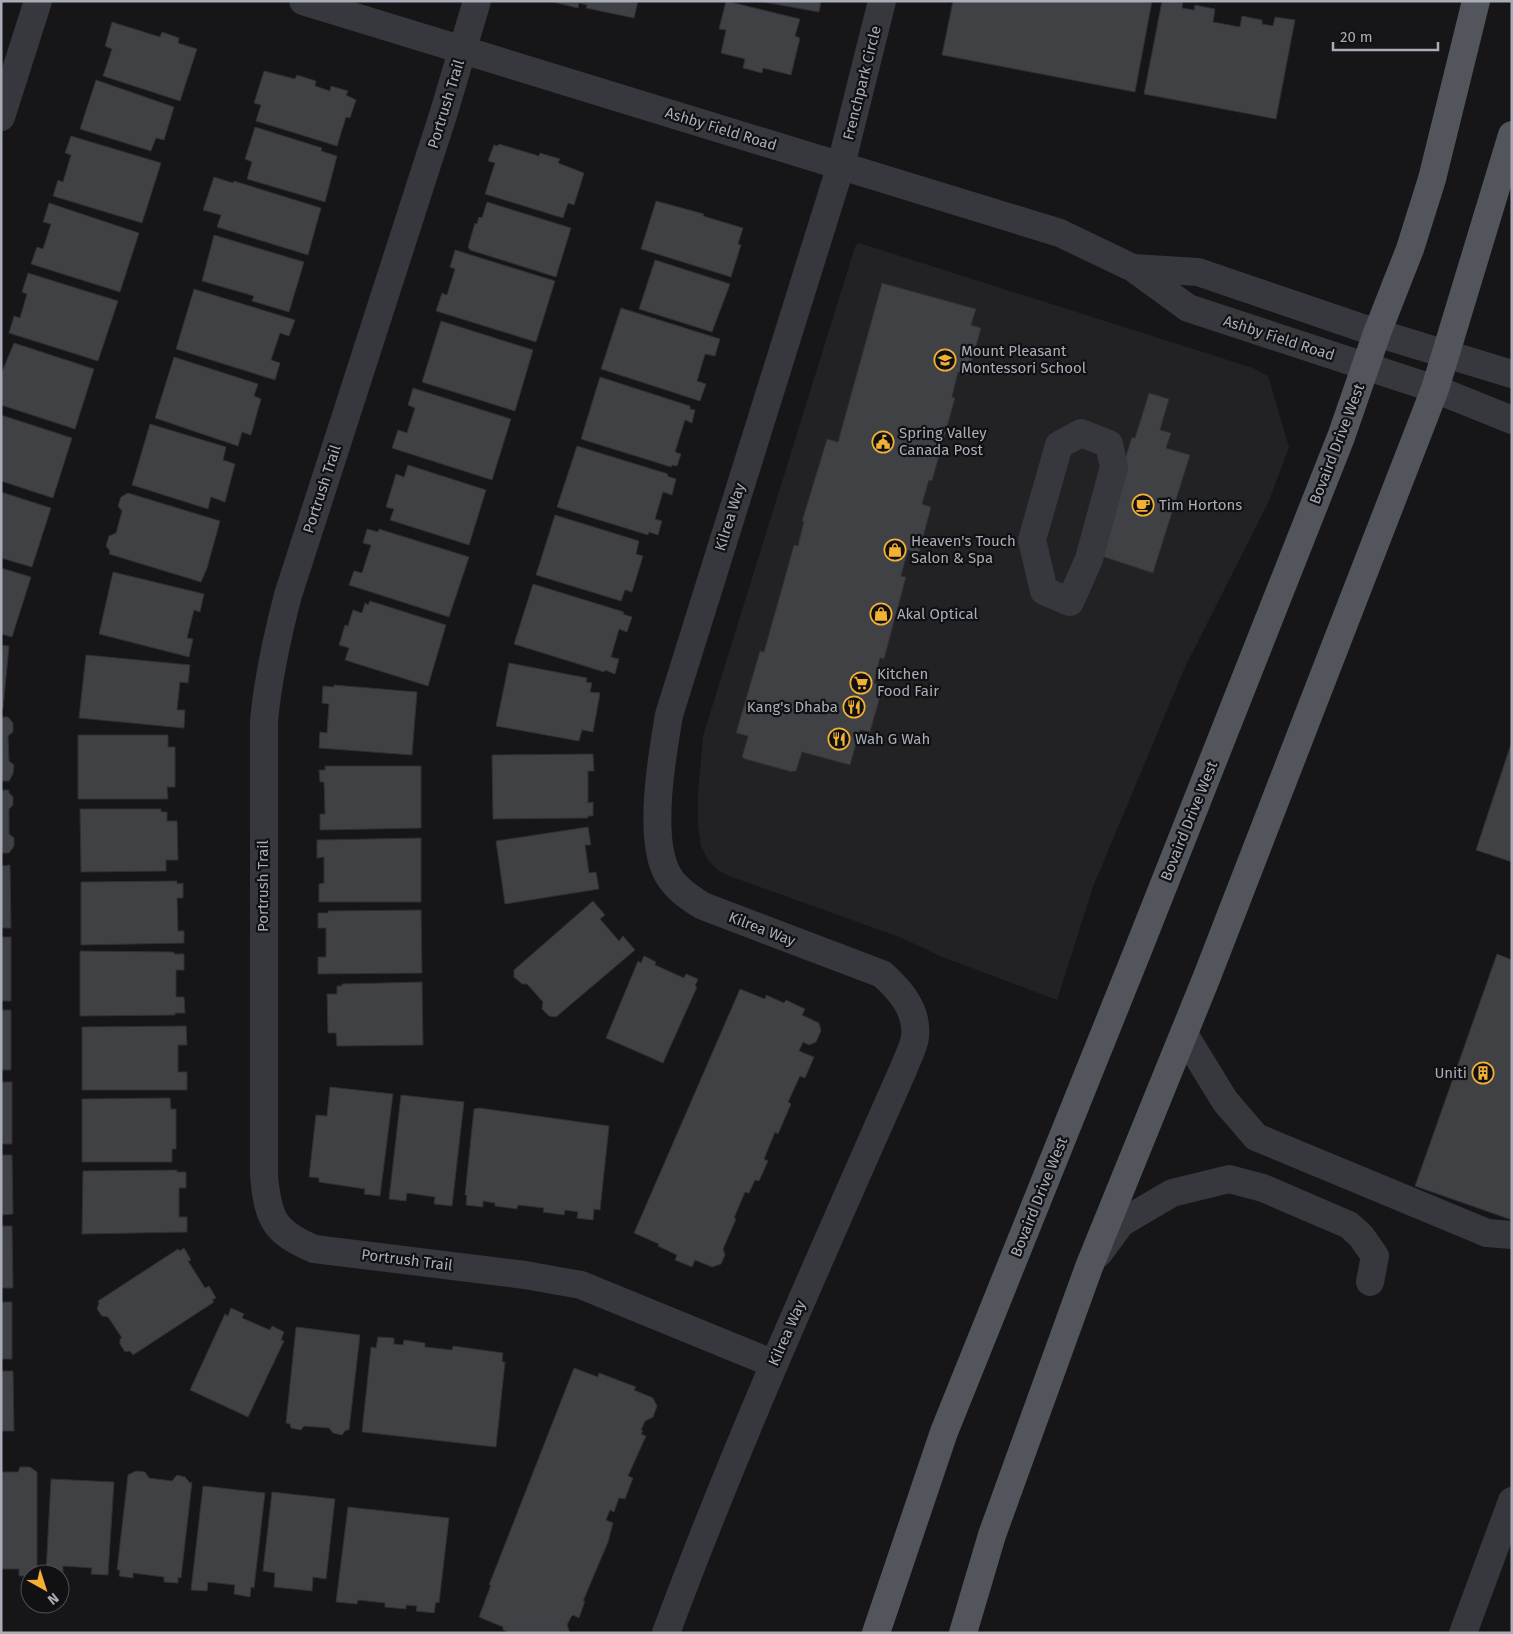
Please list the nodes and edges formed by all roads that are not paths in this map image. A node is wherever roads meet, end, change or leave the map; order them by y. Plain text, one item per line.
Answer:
1 (38, 1) edge
2 (303, 1) edge
3 (477, 1) edge
4 (882, 1) edge
5 (1476, 1) edge
6 (462, 52) junction
7 (1, 117) edge
8 (1512, 135) edge
9 (841, 166) junction
10 (1133, 268) junction
11 (1377, 333) junction
12 (1446, 352) junction
13 (1367, 365) junction
14 (1512, 374) edge
15 (1435, 389) junction
16 (1512, 420) edge
17 (1070, 602) joint
18 (1184, 1034) junction
19 (1512, 1235) edge
20 (1089, 1267) junction
21 (1370, 1282) dead end
22 (774, 1364) junction
23 (1512, 1501) edge
24 (666, 1633) edge
25 (876, 1633) edge
26 (963, 1633) edge
27 (1463, 1633) edge

1 - 7 street
2 - 6 street, Ashby Field Road
3 - 6 street, Portrush Trail
4 - 9 street, Frenchpark Circle
5 - 11 main road, Bovaird Drive West
6 - 9 street, Ashby Field Road
6 - 22 street, Portrush Trail
8 - 12 main road
9 - 10 street, Ashby Field Road
9 - 22 street, Kilrea Way
10 - 11 street, Ashby Field Road
10 - 13 street, Ashby Field Road
11 - 12 street, Ashby Field Road
11 - 13 main road, Bovaird Drive West
12 - 14 street, Ashby Field Road
12 - 15 main road
13 - 15 street, Ashby Field Road
13 - 25 main road, Bovaird Drive West
15 - 16 street, Ashby Field Road
15 - 18 main road
17 - 17 street
18 - 19 street
18 - 20 main road
20 - 21 street
20 - 26 main road
22 - 24 street, Kilrea Way
23 - 27 street

